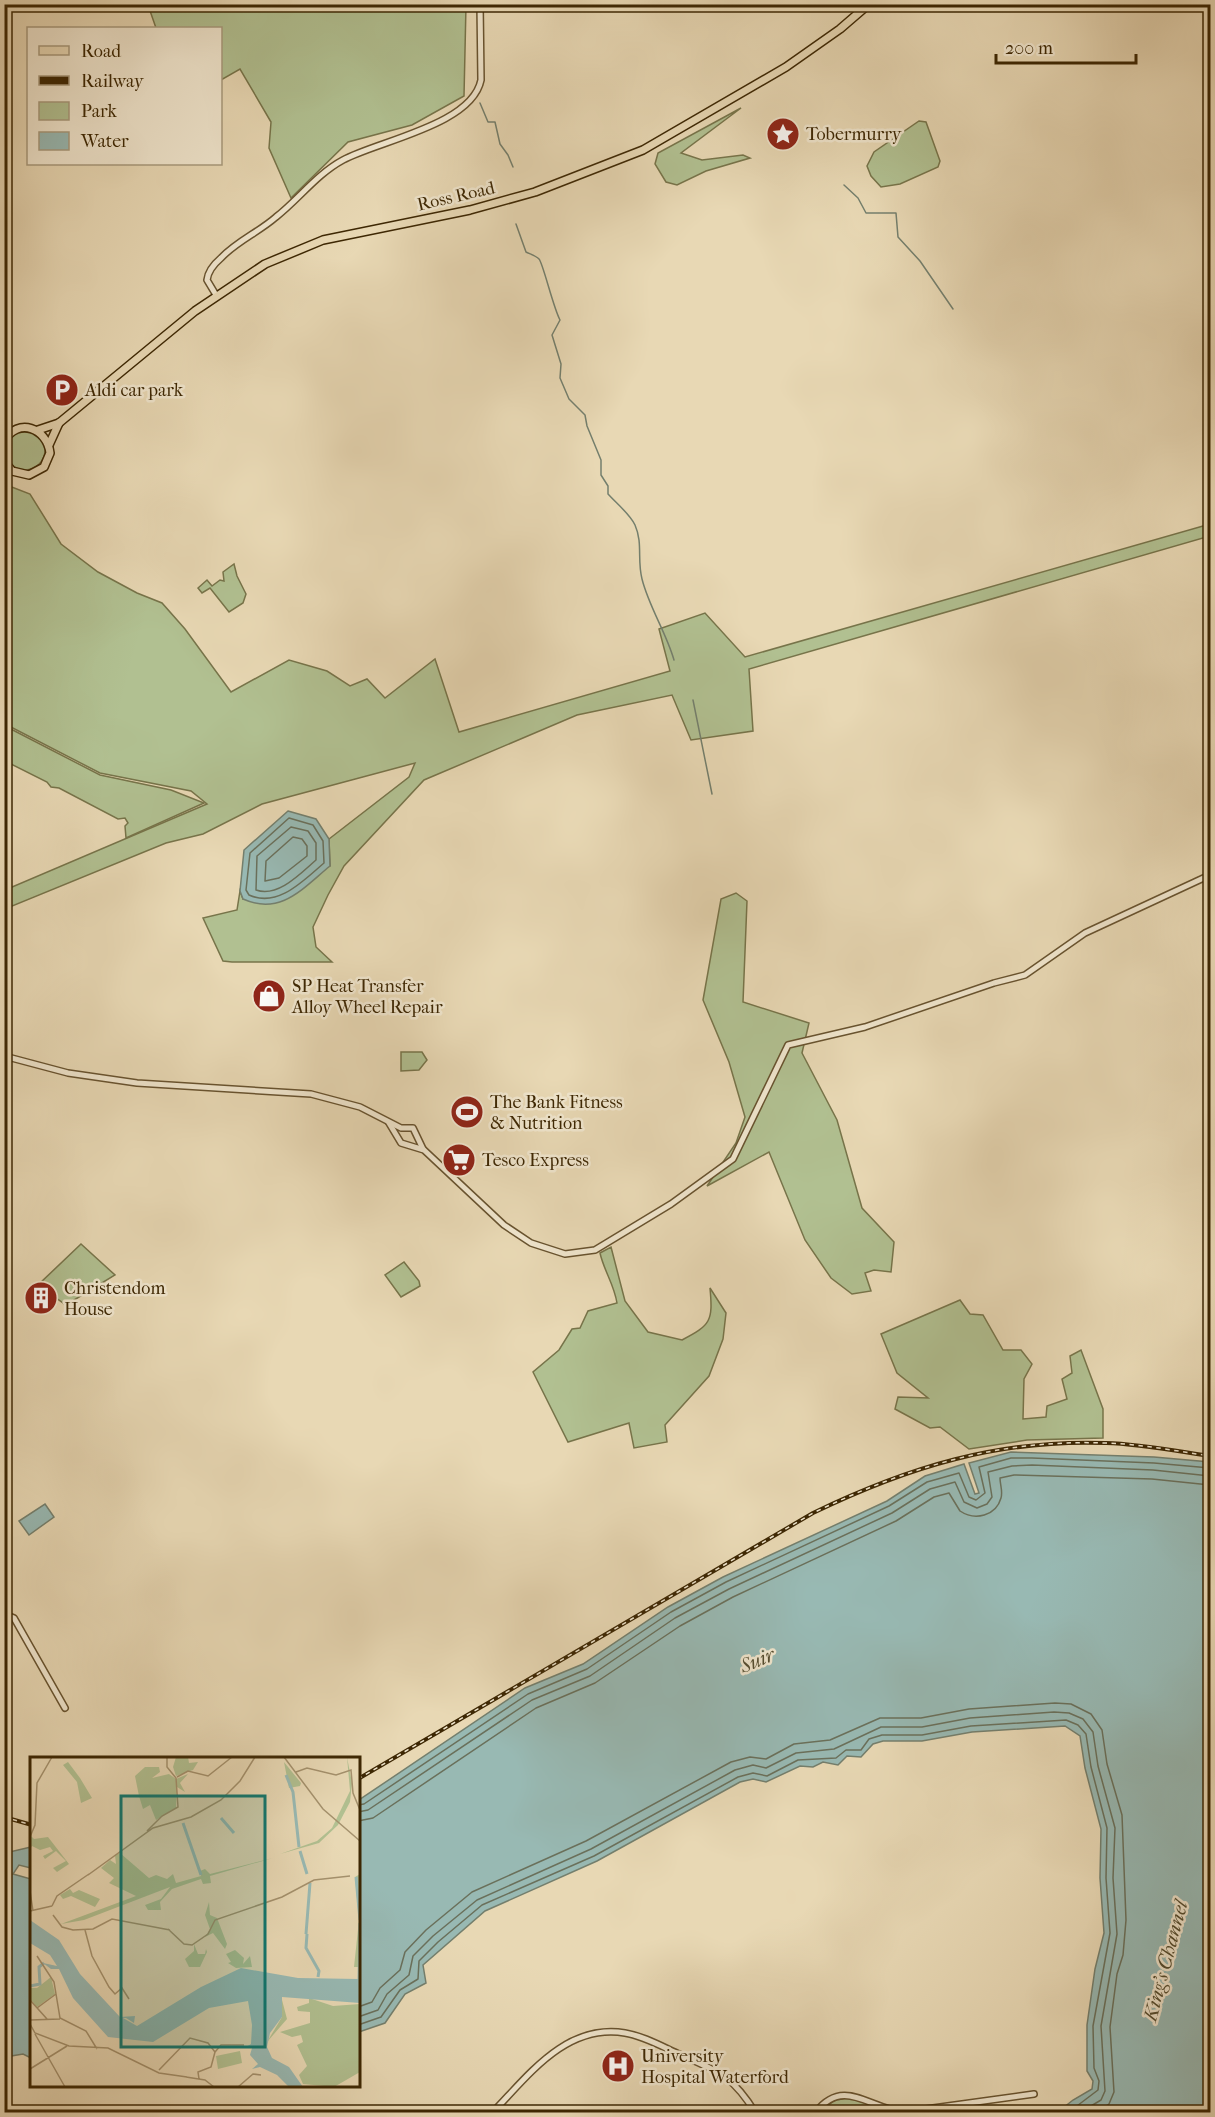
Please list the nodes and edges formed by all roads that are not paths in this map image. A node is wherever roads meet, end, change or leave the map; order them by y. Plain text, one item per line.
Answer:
1 (480, 4) edge
2 (869, 4) edge
3 (216, 295) junction
4 (59, 423) junction
5 (38, 430) junction
6 (4, 441) edge
7 (49, 445) junction
8 (4, 461) edge
9 (8, 470) edge
10 (1210, 875) edge
11 (4, 1056) edge
12 (389, 1123) junction
13 (401, 1128) junction
14 (398, 1134) junction
15 (417, 1138) junction
16 (412, 1144) junction
17 (424, 1150) junction
18 (4, 1614) edge
19 (65, 1708) dead end
20 (1034, 2094) dead end
21 (493, 2112) edge
22 (755, 2112) edge
23 (816, 2112) edge

1 - 3 street
2 - 3 main road, Ross Road
3 - 4 main road, Ross Road
4 - 5 main road
4 - 7 main road
5 - 6 main road
5 - 7 main road
7 - 9 main road
8 - 9 main road
10 - 17 street
11 - 12 street
12 - 13 street
12 - 14 street
13 - 14 street
13 - 15 street
14 - 16 street
15 - 16 street
15 - 17 street
16 - 17 street
18 - 19 street
20 - 23 street
21 - 22 street

